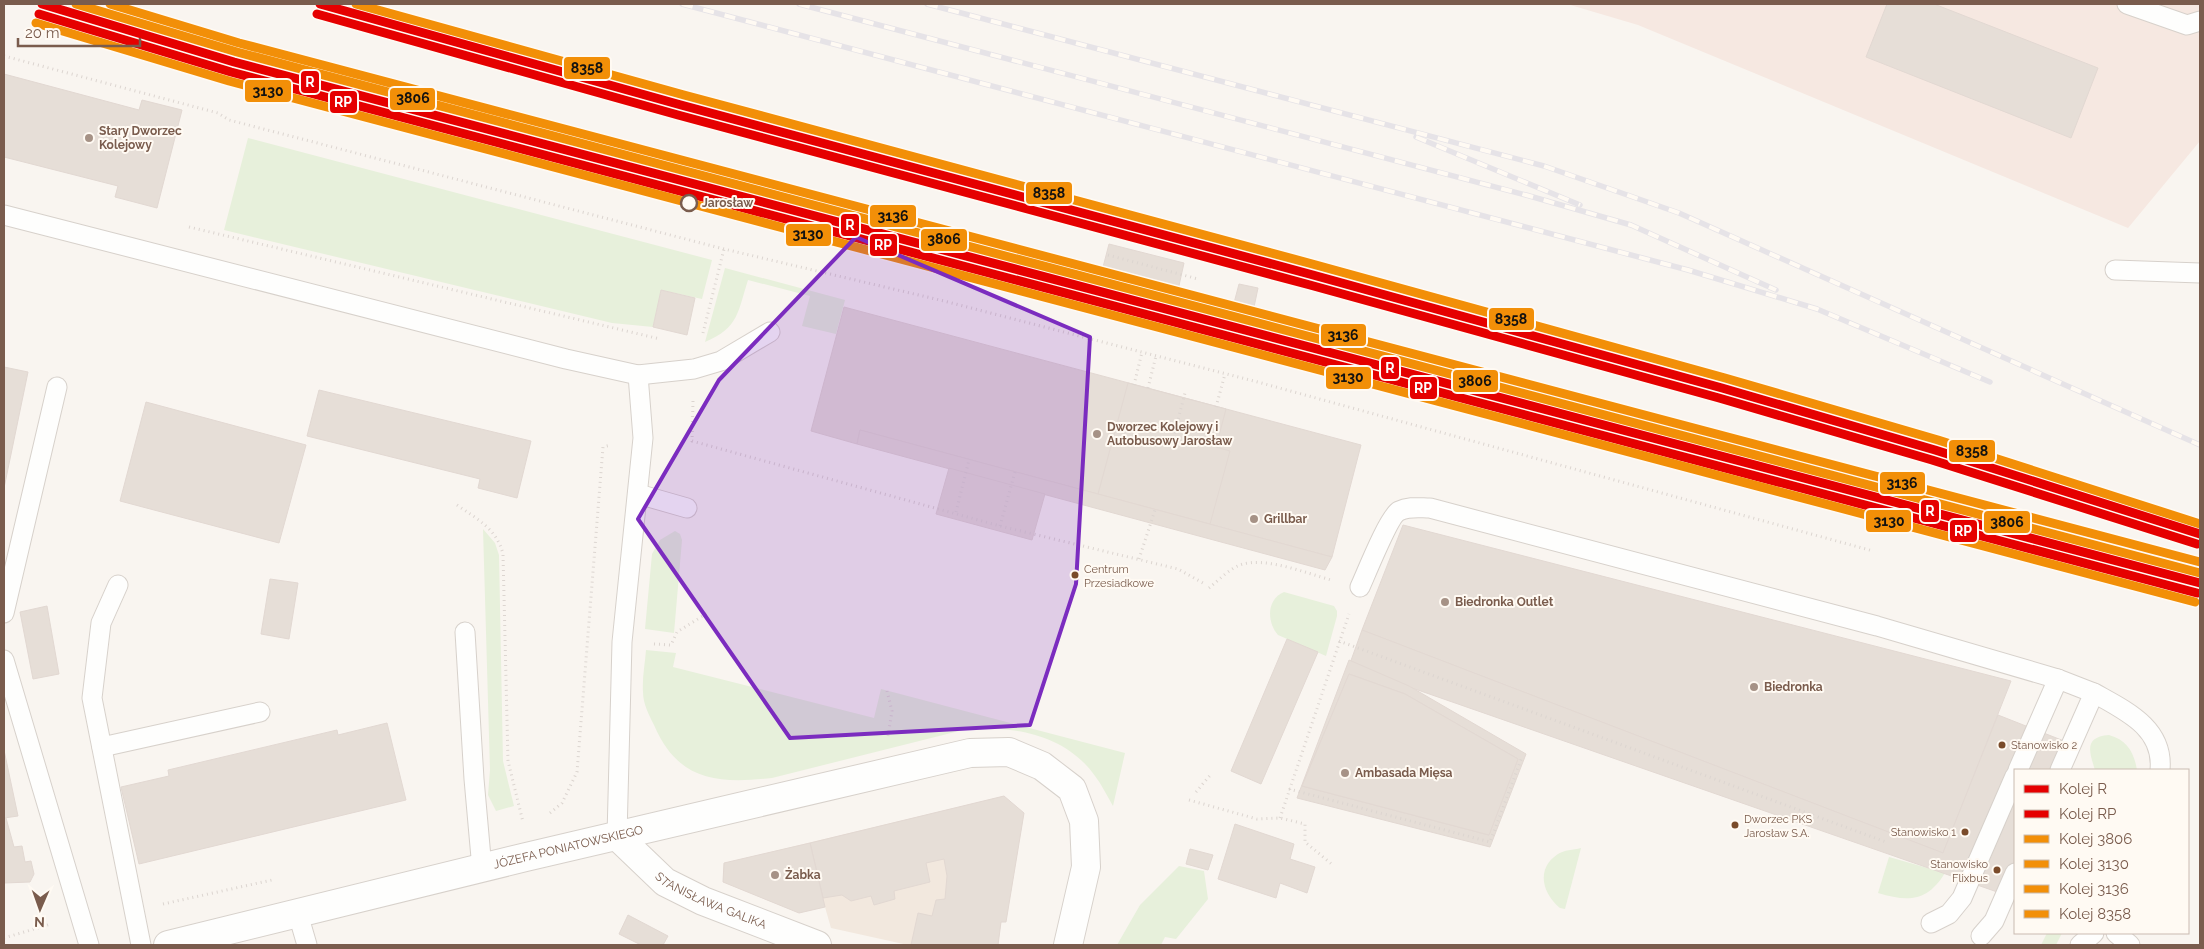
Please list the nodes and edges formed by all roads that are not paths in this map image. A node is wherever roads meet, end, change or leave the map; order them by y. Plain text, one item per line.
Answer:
1 (2127, 4) edge
2 (2200, 21) edge
3 (4, 215) edge
4 (2115, 270) dead end
5 (2200, 273) edge
6 (770, 332) dead end
7 (638, 376) junction
8 (57, 387) dead end
9 (638, 494) junction
10 (687, 508) dead end
11 (118, 585) dead end
12 (1360, 587) road end
13 (4, 613) edge
14 (465, 632) dead end
15 (4, 660) edge
16 (2058, 679) junction
17 (2094, 693) junction
18 (260, 712) dead end
19 (102, 747) junction
20 (2018, 769) edge
21 (2060, 769) edge
22 (2160, 769) edge
23 (2014, 778) edge
24 (617, 836) junction
25 (482, 869) junction
26 (2014, 874) edge
27 (298, 914) junction
28 (1932, 923) dead end
29 (2093, 934) edge
30 (2117, 934) edge
31 (1981, 936) dead end
32 (89, 945) edge
33 (142, 945) edge
34 (168, 945) edge
35 (307, 945) edge
36 (817, 945) edge
37 (1068, 945) edge
38 (2080, 945) edge
39 (2130, 945) edge

1 - 2 lane
3 - 7 lane
4 - 5 lane
6 - 7 lane
7 - 9 lane
8 - 13 lane
9 - 10 lane
9 - 24 lane
11 - 19 lane
12 - 16 lane
14 - 25 lane
15 - 32 lane
16 - 17 lane
16 - 20 lane
17 - 21 lane
17 - 22 lane
18 - 19 lane
19 - 33 lane
23 - 28 lane
24 - 25 street, JÓZEFA PONIATOWSKIEGO
24 - 36 street, STANISŁAWA GALIKA
24 - 37 street, JÓZEFA PONIATOWSKIEGO
25 - 27 street, JÓZEFA PONIATOWSKIEGO
26 - 31 lane
27 - 34 street, JÓZEFA PONIATOWSKIEGO
27 - 35 lane
29 - 38 lane
30 - 39 lane

